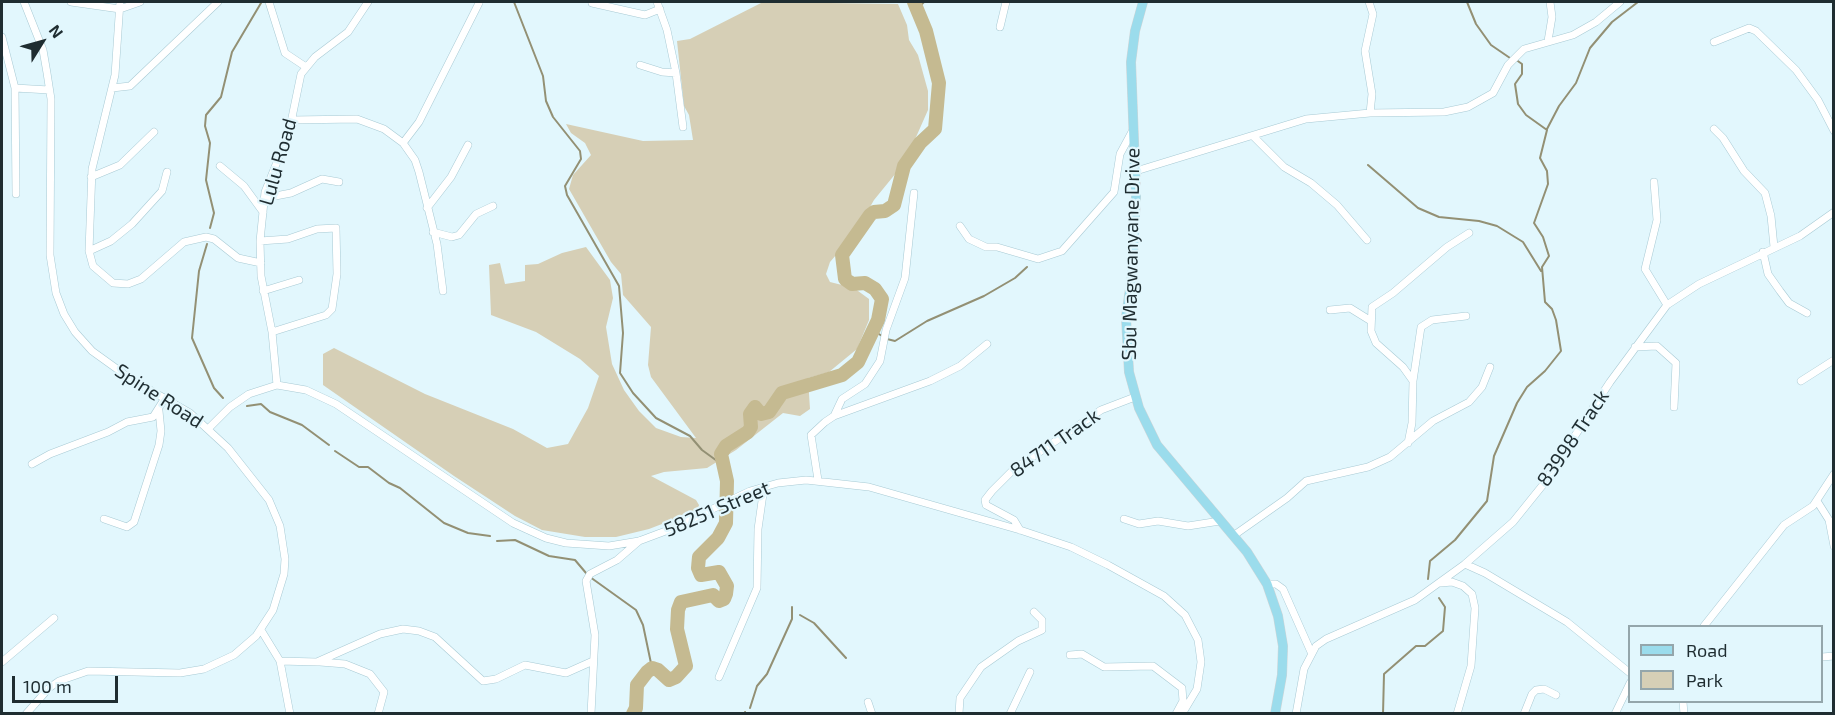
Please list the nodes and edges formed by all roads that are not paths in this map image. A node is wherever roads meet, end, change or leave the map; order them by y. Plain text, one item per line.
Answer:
1 (24, 2) edge
2 (71, 2) edge
3 (140, 2) edge
4 (218, 2) edge
5 (269, 2) edge
6 (1006, 2) edge
7 (1143, 2) edge
8 (1369, 2) edge
9 (1550, 2) edge
10 (1620, 2) edge
11 (364, 3) edge
12 (479, 3) dead end
13 (592, 3) dead end
14 (120, 5) edge
15 (659, 5) edge
16 (1000, 27) dead end
17 (2, 37) edge
18 (1548, 41) junction
19 (1714, 42) dead end
20 (640, 65) dead end
21 (306, 67) junction
22 (676, 73) junction
23 (15, 88) junction
24 (112, 88) junction
25 (49, 90) junction
26 (1370, 113) junction
27 (292, 120) junction
28 (682, 127) dead end
29 (1714, 129) dead end
30 (1133, 130) junction
31 (1833, 131) edge
32 (154, 132) dead end
33 (1254, 137) junction
34 (403, 143) junction
35 (468, 145) dead end
36 (220, 166) dead end
37 (1136, 171) junction
38 (166, 172) dead end
39 (91, 177) junction
40 (1654, 182) dead end
41 (339, 183) dead end
42 (914, 193) dead end
43 (16, 194) dead end
44 (265, 198) junction
45 (493, 206) dead end
46 (427, 208) junction
47 (263, 212) junction
48 (1833, 213) edge
49 (960, 226) dead end
50 (434, 232) junction
51 (1469, 233) dead end
52 (1367, 240) dead end
53 (260, 241) junction
54 (1774, 247) junction
55 (89, 252) junction
56 (1763, 252) junction
57 (261, 263) junction
58 (298, 280) dead end
59 (263, 291) junction
60 (443, 291) dead end
61 (1667, 305) junction
62 (1330, 310) dead end
63 (1807, 313) dead end
64 (1466, 316) dead end
65 (1371, 321) junction
66 (272, 332) junction
67 (987, 345) dead end
68 (1635, 347) junction
69 (1833, 360) edge
70 (1490, 367) dead end
71 (1413, 381) junction
72 (1801, 381) dead end
73 (277, 385) junction
74 (1135, 396) junction
75 (165, 398) junction
76 (1674, 407) dead end
77 (159, 411) junction
78 (834, 416) junction
79 (209, 428) junction
80 (1408, 443) junction
81 (32, 464) dead end
82 (1833, 474) edge
83 (818, 480) junction
84 (764, 487) junction
85 (1816, 501) junction
86 (104, 519) dead end
87 (1124, 519) dead end
88 (1220, 521) junction
89 (1020, 530) junction
90 (1233, 536) junction
91 (639, 541) junction
92 (1833, 546) edge
93 (1465, 564) junction
94 (1441, 583) junction
95 (1267, 584) junction
96 (1034, 612) dead end
97 (54, 618) dead end
98 (1706, 625) edge
99 (261, 630) junction
100 (1070, 655) dead end
101 (1310, 655) junction
102 (280, 661) junction
103 (2, 662) edge
104 (317, 662) junction
105 (592, 662) junction
106 (1030, 672) dead end
107 (1628, 672) edge
108 (719, 677) dead end
109 (1628, 685) edge
110 (1556, 695) dead end
111 (868, 702) dead end
112 (26, 714) edge
113 (290, 714) edge
114 (378, 714) edge
115 (591, 714) edge
116 (872, 714) edge
117 (959, 714) edge
118 (1010, 714) edge
119 (1176, 714) edge
120 (1182, 714) edge
121 (1275, 714) edge
122 (1296, 714) edge
123 (1456, 714) edge
124 (1524, 714) edge
125 (1615, 714) edge

1 - 25 street, Spine Road
2 - 14 street
3 - 14 street
4 - 24 street
5 - 21 street
6 - 16 street
7 - 30 main road, Sbu Magwanyane Drive
8 - 26 street
9 - 18 street
10 - 18 street
11 - 21 street, Lulu Road
12 - 34 street
13 - 15 street
14 - 24 street
15 - 22 street
17 - 23 street
18 - 26 street
19 - 31 street
20 - 22 street
21 - 27 street, Lulu Road
22 - 28 street
23 - 25 street
23 - 43 street
24 - 39 street
25 - 75 street, Spine Road
26 - 33 street
27 - 34 street
27 - 44 street, Lulu Road
29 - 54 street
30 - 37 main road, Sbu Magwanyane Drive
30 - 49 street
32 - 39 street
33 - 37 street
33 - 52 street
34 - 46 street
35 - 46 street
36 - 47 street
37 - 74 main road, Sbu Magwanyane Drive
38 - 55 street
39 - 55 street
40 - 61 street
41 - 44 street
42 - 78 street
44 - 47 street, Lulu Road
45 - 50 street
46 - 50 street
47 - 53 street, Lulu Road
48 - 54 street, 83998 Track
50 - 60 street
51 - 65 street
53 - 57 street, Lulu Road
53 - 66 street
54 - 56 street, 83998 Track
55 - 57 street
56 - 61 street, 83998 Track
56 - 63 street
57 - 59 street, Lulu Road
58 - 59 street
59 - 66 street, Lulu Road
61 - 68 street, 83998 Track
62 - 65 street
64 - 71 street
65 - 71 street
66 - 73 street, Lulu Road
67 - 78 street
68 - 76 street
68 - 93 street, 83998 Track
69 - 72 street
70 - 80 street
71 - 80 street
73 - 79 street
73 - 91 street, 58251 Street
74 - 88 main road, Sbu Magwanyane Drive
74 - 89 street, 84711 Track
75 - 77 street
75 - 79 street, Spine Road
77 - 81 street
77 - 86 street
78 - 83 street
79 - 99 street, Spine Road
80 - 90 street
82 - 85 street
83 - 84 street, 58251 Street
83 - 89 street, 58251 Street
84 - 91 street, 58251 Street
84 - 108 street
85 - 92 street
85 - 98 street
87 - 88 street
88 - 90 main road, Sbu Magwanyane Drive
89 - 120 street, 58251 Street
90 - 95 main road, Sbu Magwanyane Drive
91 - 105 street
93 - 94 street, 83998 Track
93 - 107 street
94 - 101 street, 83998 Track
94 - 123 street
95 - 101 street
95 - 121 main road, Sbu Magwanyane Drive
96 - 117 street
97 - 103 street
99 - 102 street
99 - 112 street, Spine Road
100 - 119 street
101 - 122 street
102 - 104 street
102 - 113 street
104 - 105 street
104 - 114 street
105 - 115 street
106 - 118 street
109 - 125 street
110 - 124 street
111 - 116 street

